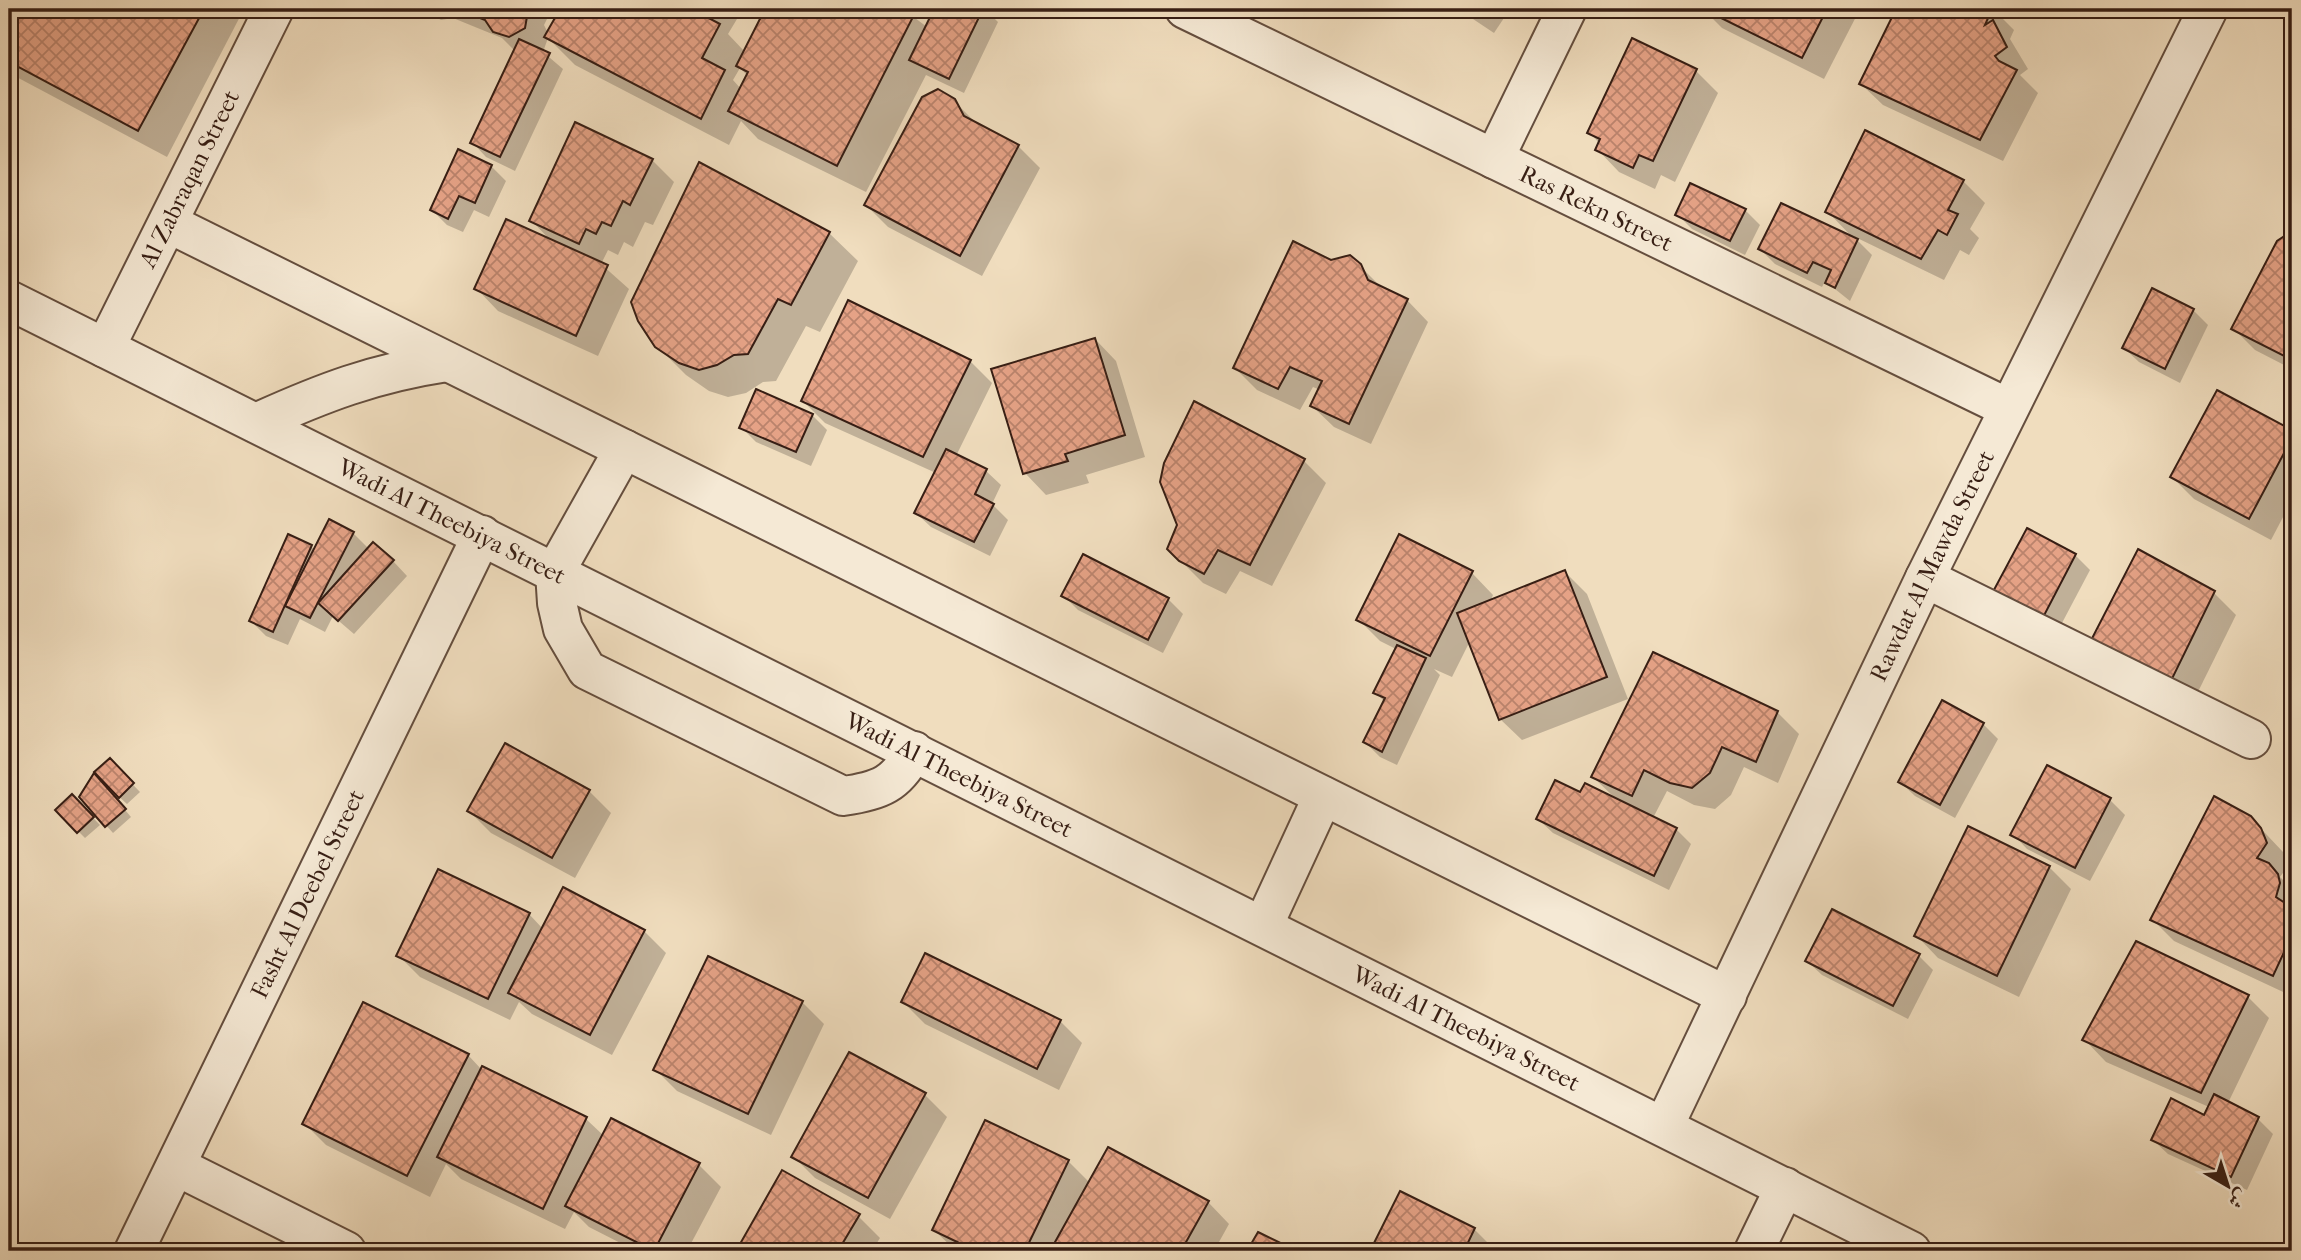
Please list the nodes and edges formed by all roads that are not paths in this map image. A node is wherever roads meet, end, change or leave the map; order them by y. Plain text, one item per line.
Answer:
1 (274, 9) edge
2 (1185, 9) edge
3 (1567, 9) edge
4 (2208, 9) edge
5 (1494, 159) junction
6 (168, 223) junction
7 (9, 300) edge
8 (106, 348) junction
9 (447, 362) junction
10 (2008, 408) junction
11 (256, 423) junction
12 (624, 450) junction
13 (482, 535) junction
14 (555, 572) junction
15 (1925, 578) junction
16 (2251, 739) dead end
17 (914, 751) junction
18 (1323, 796) junction
19 (1263, 926) junction
20 (1727, 996) junction
21 (1664, 1126) junction
22 (176, 1166) junction
23 (1785, 1187) junction
24 (134, 1251) edge
25 (345, 1251) edge
26 (1754, 1251) edge
27 (1911, 1251) edge

1 - 6 street, Al Zabraqan Street
2 - 5 street, Ras Rekn Street
3 - 5 street
4 - 10 street, Rawdat Al Mawda Street
5 - 10 street, Ras Rekn Street
6 - 8 street, Al Zabraqan Street
6 - 9 street
7 - 8 street, Wadi Al Theebiya Street
8 - 11 street, Wadi Al Theebiya Street
9 - 11 street
9 - 12 street
10 - 15 street, Rawdat Al Mawda Street
11 - 13 street, Wadi Al Theebiya Street
12 - 14 street
12 - 18 street
13 - 14 street, Wadi Al Theebiya Street
13 - 22 street, Fasht Al Deebel Street
14 - 17 street, Wadi Al Theebiya Street
14 - 17 street
15 - 16 street
15 - 20 street, Rawdat Al Mawda Street
17 - 19 street, Wadi Al Theebiya Street
18 - 19 street
18 - 20 street
19 - 21 street, Wadi Al Theebiya Street
20 - 21 street, Rawdat Al Mawda Street
21 - 23 street, Wadi Al Theebiya Street
22 - 24 street, Fasht Al Deebel Street
22 - 25 street
23 - 26 street
23 - 27 street, Wadi Al Theebiya Street

